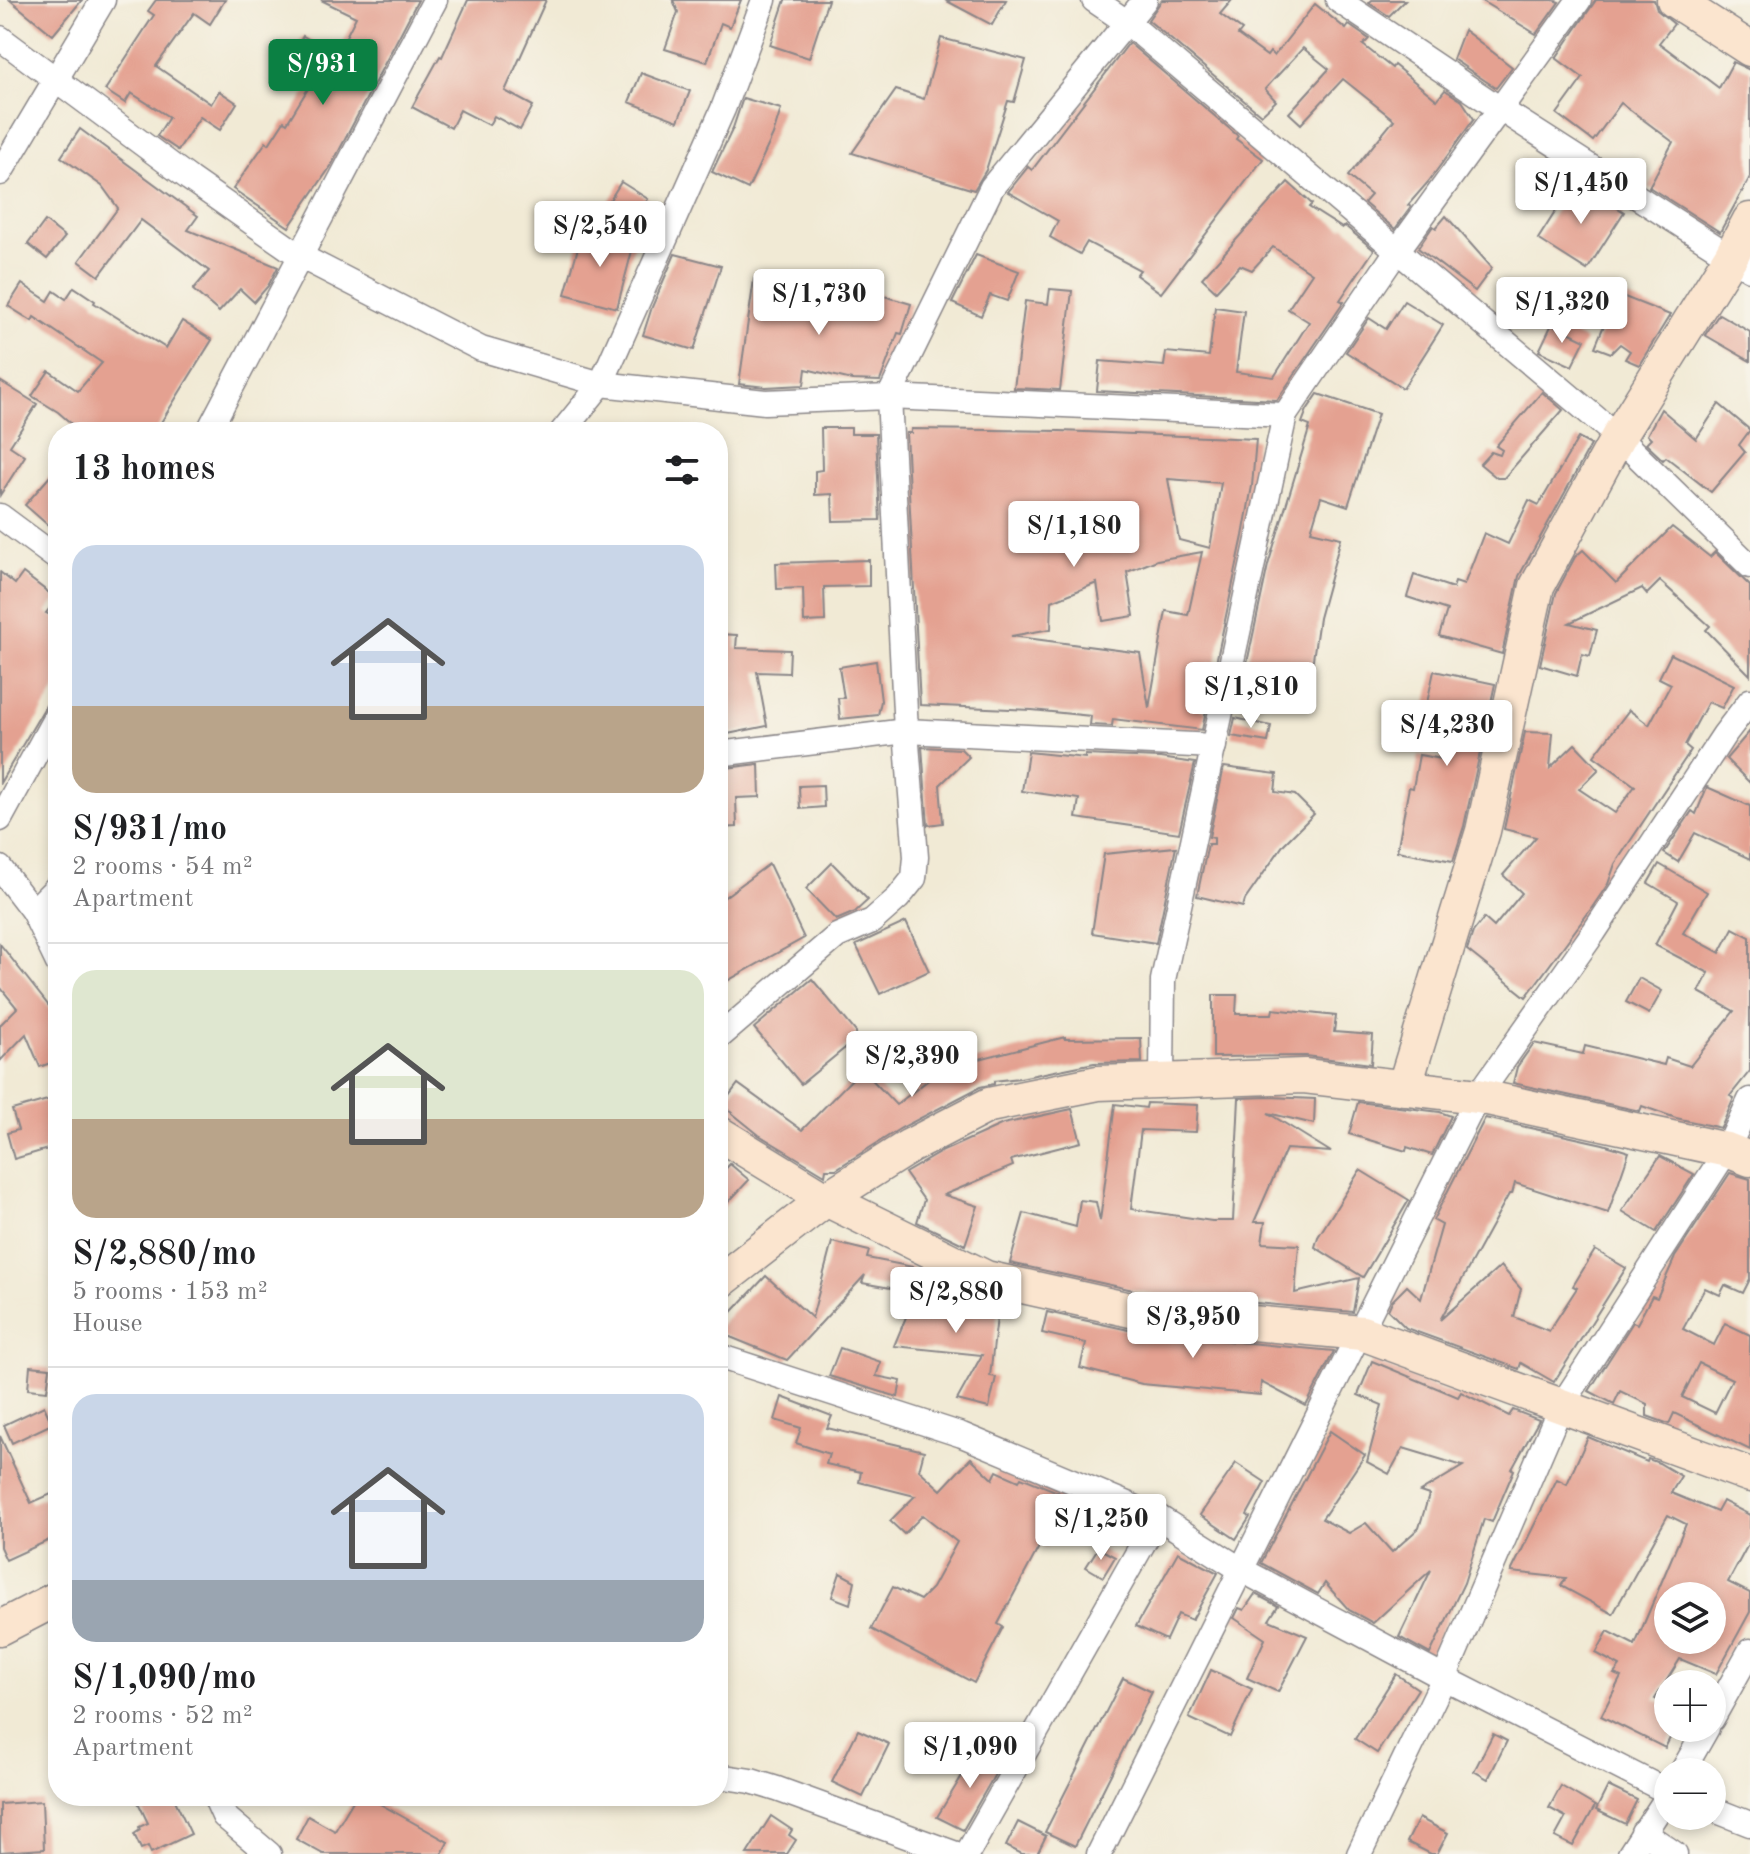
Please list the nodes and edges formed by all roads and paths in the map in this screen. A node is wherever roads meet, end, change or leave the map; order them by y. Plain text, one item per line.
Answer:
1 (103, 0) edge
2 (435, 0) edge
3 (764, 0) edge
4 (1094, 0) edge
5 (1145, 0) edge
6 (1338, 0) edge
7 (1579, 0) edge
8 (1674, 0) edge
9 (1128, 23) junction
10 (0, 38) edge
11 (1750, 49) edge
12 (54, 79) junction
13 (1500, 109) junction
14 (0, 173) edge
15 (1750, 220) edge
16 (1397, 251) junction
17 (300, 256) junction
18 (1740, 263) edge
19 (601, 384) junction
20 (889, 397) junction
21 (1285, 415) junction
22 (213, 422) edge
23 (570, 422) edge
24 (1618, 437) junction
25 (0, 516) edge
26 (48, 552) edge
27 (1750, 566) edge
28 (1750, 701) edge
29 (48, 731) edge
30 (906, 731) junction
31 (1214, 746) junction
32 (728, 753) edge
33 (0, 819) edge
34 (0, 868) edge
35 (48, 896) edge
36 (33, 911) junction
37 (48, 942) edge
38 (728, 1029) edge
39 (1162, 1079) junction
40 (1404, 1088) junction
41 (1478, 1096) junction
42 (1750, 1100) edge
43 (728, 1139) edge
44 (1739, 1154) edge
45 (826, 1199) junction
46 (728, 1275) edge
47 (1362, 1333) junction
48 (728, 1359) edge
49 (1560, 1408) junction
50 (1750, 1475) edge
51 (1158, 1517) junction
52 (1240, 1569) junction
53 (48, 1603) edge
54 (0, 1628) edge
55 (1750, 1651) edge
56 (1444, 1678) junction
57 (1726, 1694) edge
58 (728, 1778) edge
59 (1654, 1787) edge
60 (220, 1806) edge
61 (1654, 1815) edge
62 (1726, 1815) edge
63 (1750, 1824) edge
64 (1643, 1832) junction
65 (269, 1854) edge
66 (956, 1854) edge
67 (967, 1854) edge
68 (1099, 1854) edge
69 (1359, 1854) edge
70 (1630, 1854) edge
71 (1675, 1854) edge

1 - 12 street
2 - 17 street
3 - 19 street
4 - 9 street
5 - 9 street
6 - 13 street
7 - 13 street
8 - 11 street
9 - 16 street
9 - 20 street
10 - 12 street
12 - 14 street
12 - 17 street
13 - 16 street
13 - 18 street
15 - 18 street
16 - 21 street
16 - 24 street
17 - 19 street
17 - 22 street
18 - 24 street
19 - 20 street
19 - 23 street
20 - 21 street
20 - 30 street
21 - 31 street
24 - 27 street
24 - 40 street
25 - 26 street
28 - 41 street
29 - 33 street
30 - 31 street
30 - 32 street
30 - 38 street
31 - 39 street
34 - 36 street
35 - 36 street
36 - 37 street
39 - 40 street
39 - 45 street
40 - 41 street
41 - 44 street
41 - 47 street
42 - 44 street
43 - 45 street
44 - 49 street
45 - 46 street
45 - 47 street
47 - 49 street
47 - 52 street
48 - 51 street
49 - 50 street
49 - 56 street
51 - 52 street
51 - 67 street
52 - 56 street
52 - 68 street
53 - 54 street
55 - 57 street
56 - 59 street
56 - 69 street
58 - 66 street
60 - 65 street
61 - 64 street
62 - 63 street
64 - 70 street
64 - 71 street

